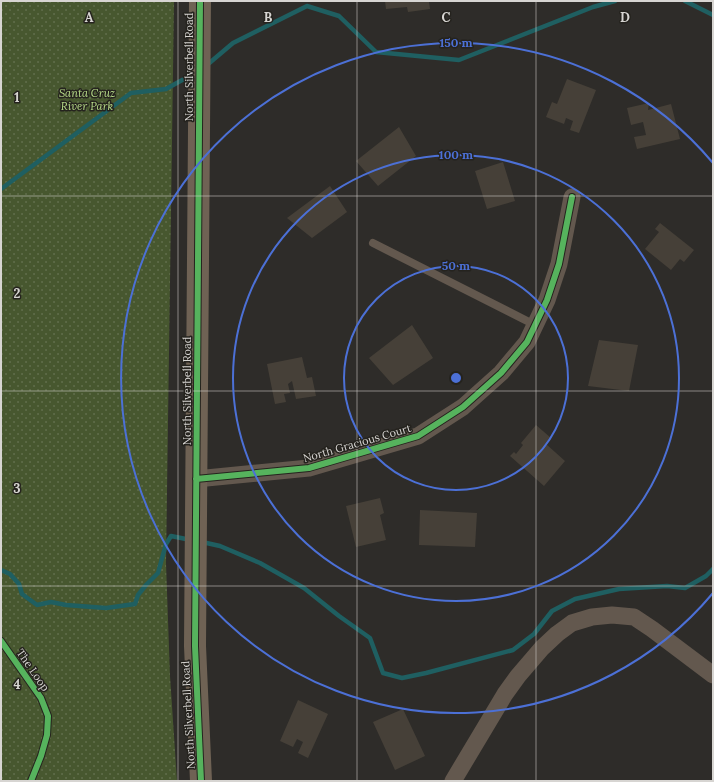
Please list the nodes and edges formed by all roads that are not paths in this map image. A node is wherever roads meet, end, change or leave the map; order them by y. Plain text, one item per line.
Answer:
1 (200, 1) edge
2 (572, 197) dead end
3 (373, 243) dead end
4 (535, 325) junction
5 (196, 479) junction
6 (713, 674) edge
7 (201, 781) edge
8 (453, 781) edge

1 - 5 main road, North Silverbell Road
2 - 4 street, North Gracious Court
3 - 4 lane
4 - 5 street, North Gracious Court
5 - 7 main road, North Silverbell Road
6 - 8 street

